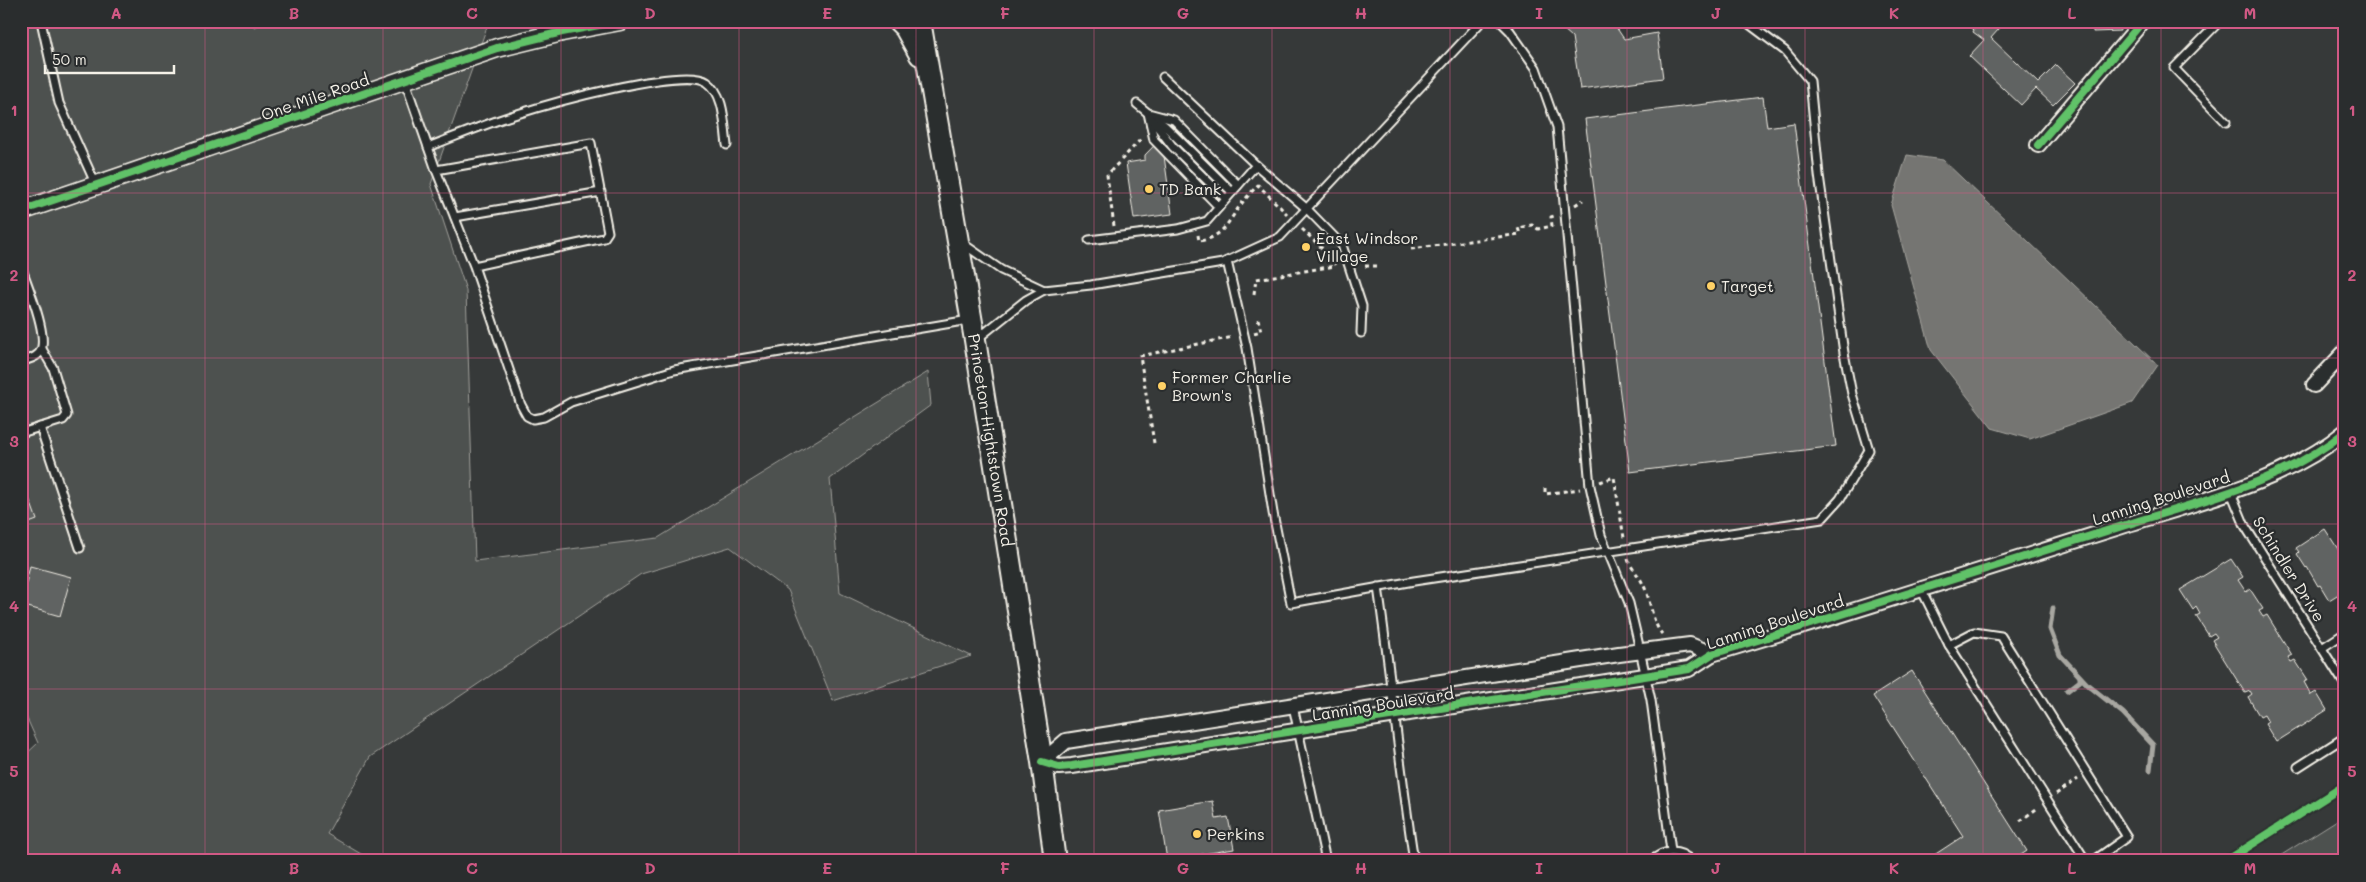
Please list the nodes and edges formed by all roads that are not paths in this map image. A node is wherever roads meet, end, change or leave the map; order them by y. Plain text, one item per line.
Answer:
1 (41, 21) edge
2 (620, 21) edge
3 (898, 21) edge
4 (920, 21) edge
5 (1482, 21) edge
6 (1500, 21) edge
7 (1745, 21) edge
8 (2143, 21) edge
9 (2220, 21) edge
10 (1163, 77) dead end
11 (405, 81) junction
12 (929, 81) junction
13 (1137, 104) dead end
14 (1148, 113) junction
15 (2226, 122) dead end
16 (727, 145) dead end
17 (2038, 145) dead end
18 (428, 147) junction
19 (1256, 165) junction
20 (436, 170) junction
21 (1238, 185) junction
22 (96, 186) junction
23 (601, 192) junction
24 (1232, 192) junction
25 (1226, 199) junction
26 (1219, 207) junction
27 (1307, 209) junction
28 (21, 211) edge
29 (454, 217) junction
30 (1089, 240) dead end
31 (959, 242) junction
32 (1227, 261) junction
33 (21, 266) edge
34 (474, 266) junction
35 (1044, 290) junction
36 (972, 320) junction
37 (1361, 333) dead end
38 (975, 340) junction
39 (42, 349) junction
40 (2345, 352) edge
41 (21, 362) edge
42 (2314, 385) dead end
43 (40, 427) junction
44 (2345, 432) edge
45 (21, 433) edge
46 (2230, 490) junction
47 (80, 548) dead end
48 (1608, 552) junction
49 (1378, 587) junction
50 (1922, 591) junction
51 (2345, 634) edge
52 (1949, 644) junction
53 (2322, 648) junction
54 (1641, 652) junction
55 (1712, 654) junction
56 (1646, 677) junction
57 (2345, 685) edge
58 (1393, 691) junction
59 (1293, 706) junction
60 (1396, 715) junction
61 (1297, 732) junction
62 (2345, 738) edge
63 (1042, 762) junction
64 (2298, 767) dead end
65 (1672, 851) junction
66 (1055, 861) edge
67 (1326, 861) edge
68 (1414, 861) edge
69 (1652, 861) edge
70 (1691, 861) edge
71 (2086, 861) edge
72 (2093, 861) edge

1 - 22 lane
2 - 11 street, One Mile Road
3 - 12 main road
4 - 12 main road, Princeton-Hightstown Road
5 - 27 lane
6 - 48 lane
7 - 48 lane
8 - 17 street
9 - 15 lane
10 - 19 lane
11 - 18 lane
11 - 22 street, One Mile Road
12 - 31 main road, Princeton-Hightstown Road
13 - 14 lane
14 - 21 lane
14 - 24 lane
14 - 25 lane
14 - 26 lane
16 - 18 lane
18 - 20 lane
19 - 21 lane
19 - 27 lane
20 - 23 lane
20 - 29 lane
21 - 24 lane
22 - 28 street, One Mile Road
23 - 29 lane
23 - 34 lane
24 - 25 lane
25 - 26 lane
26 - 30 lane
27 - 32 lane
27 - 37 lane
29 - 34 lane
31 - 35 lane
31 - 36 main road, Princeton-Hightstown Road
32 - 35 lane
32 - 49 lane
33 - 39 lane
34 - 36 lane
35 - 38 lane
36 - 38 main road, Princeton-Hightstown Road
38 - 63 main road, Princeton-Hightstown Road
39 - 41 lane
39 - 43 lane
40 - 42 street
43 - 45 lane
43 - 47 lane
44 - 46 street, Lanning Boulevard
46 - 50 street, Lanning Boulevard
46 - 53 lane, Schindler Drive
48 - 49 lane
48 - 54 lane
49 - 58 lane
50 - 52 lane
50 - 55 street, Lanning Boulevard
51 - 53 lane
52 - 71 lane
52 - 72 lane
53 - 57 lane, Schindler Drive
54 - 55 street, Lanning Boulevard
54 - 56 lane
54 - 58 street, Lanning Boulevard
55 - 56 street, Lanning Boulevard
56 - 60 street, Lanning Boulevard
56 - 65 lane
58 - 59 street, Lanning Boulevard
58 - 60 lane
59 - 61 lane
59 - 63 street, Lanning Boulevard
60 - 61 street, Lanning Boulevard
60 - 68 lane
61 - 63 street, Lanning Boulevard
61 - 67 lane
62 - 64 lane
63 - 66 main road, Princeton-Hightstown Road
65 - 69 lane
65 - 70 lane

